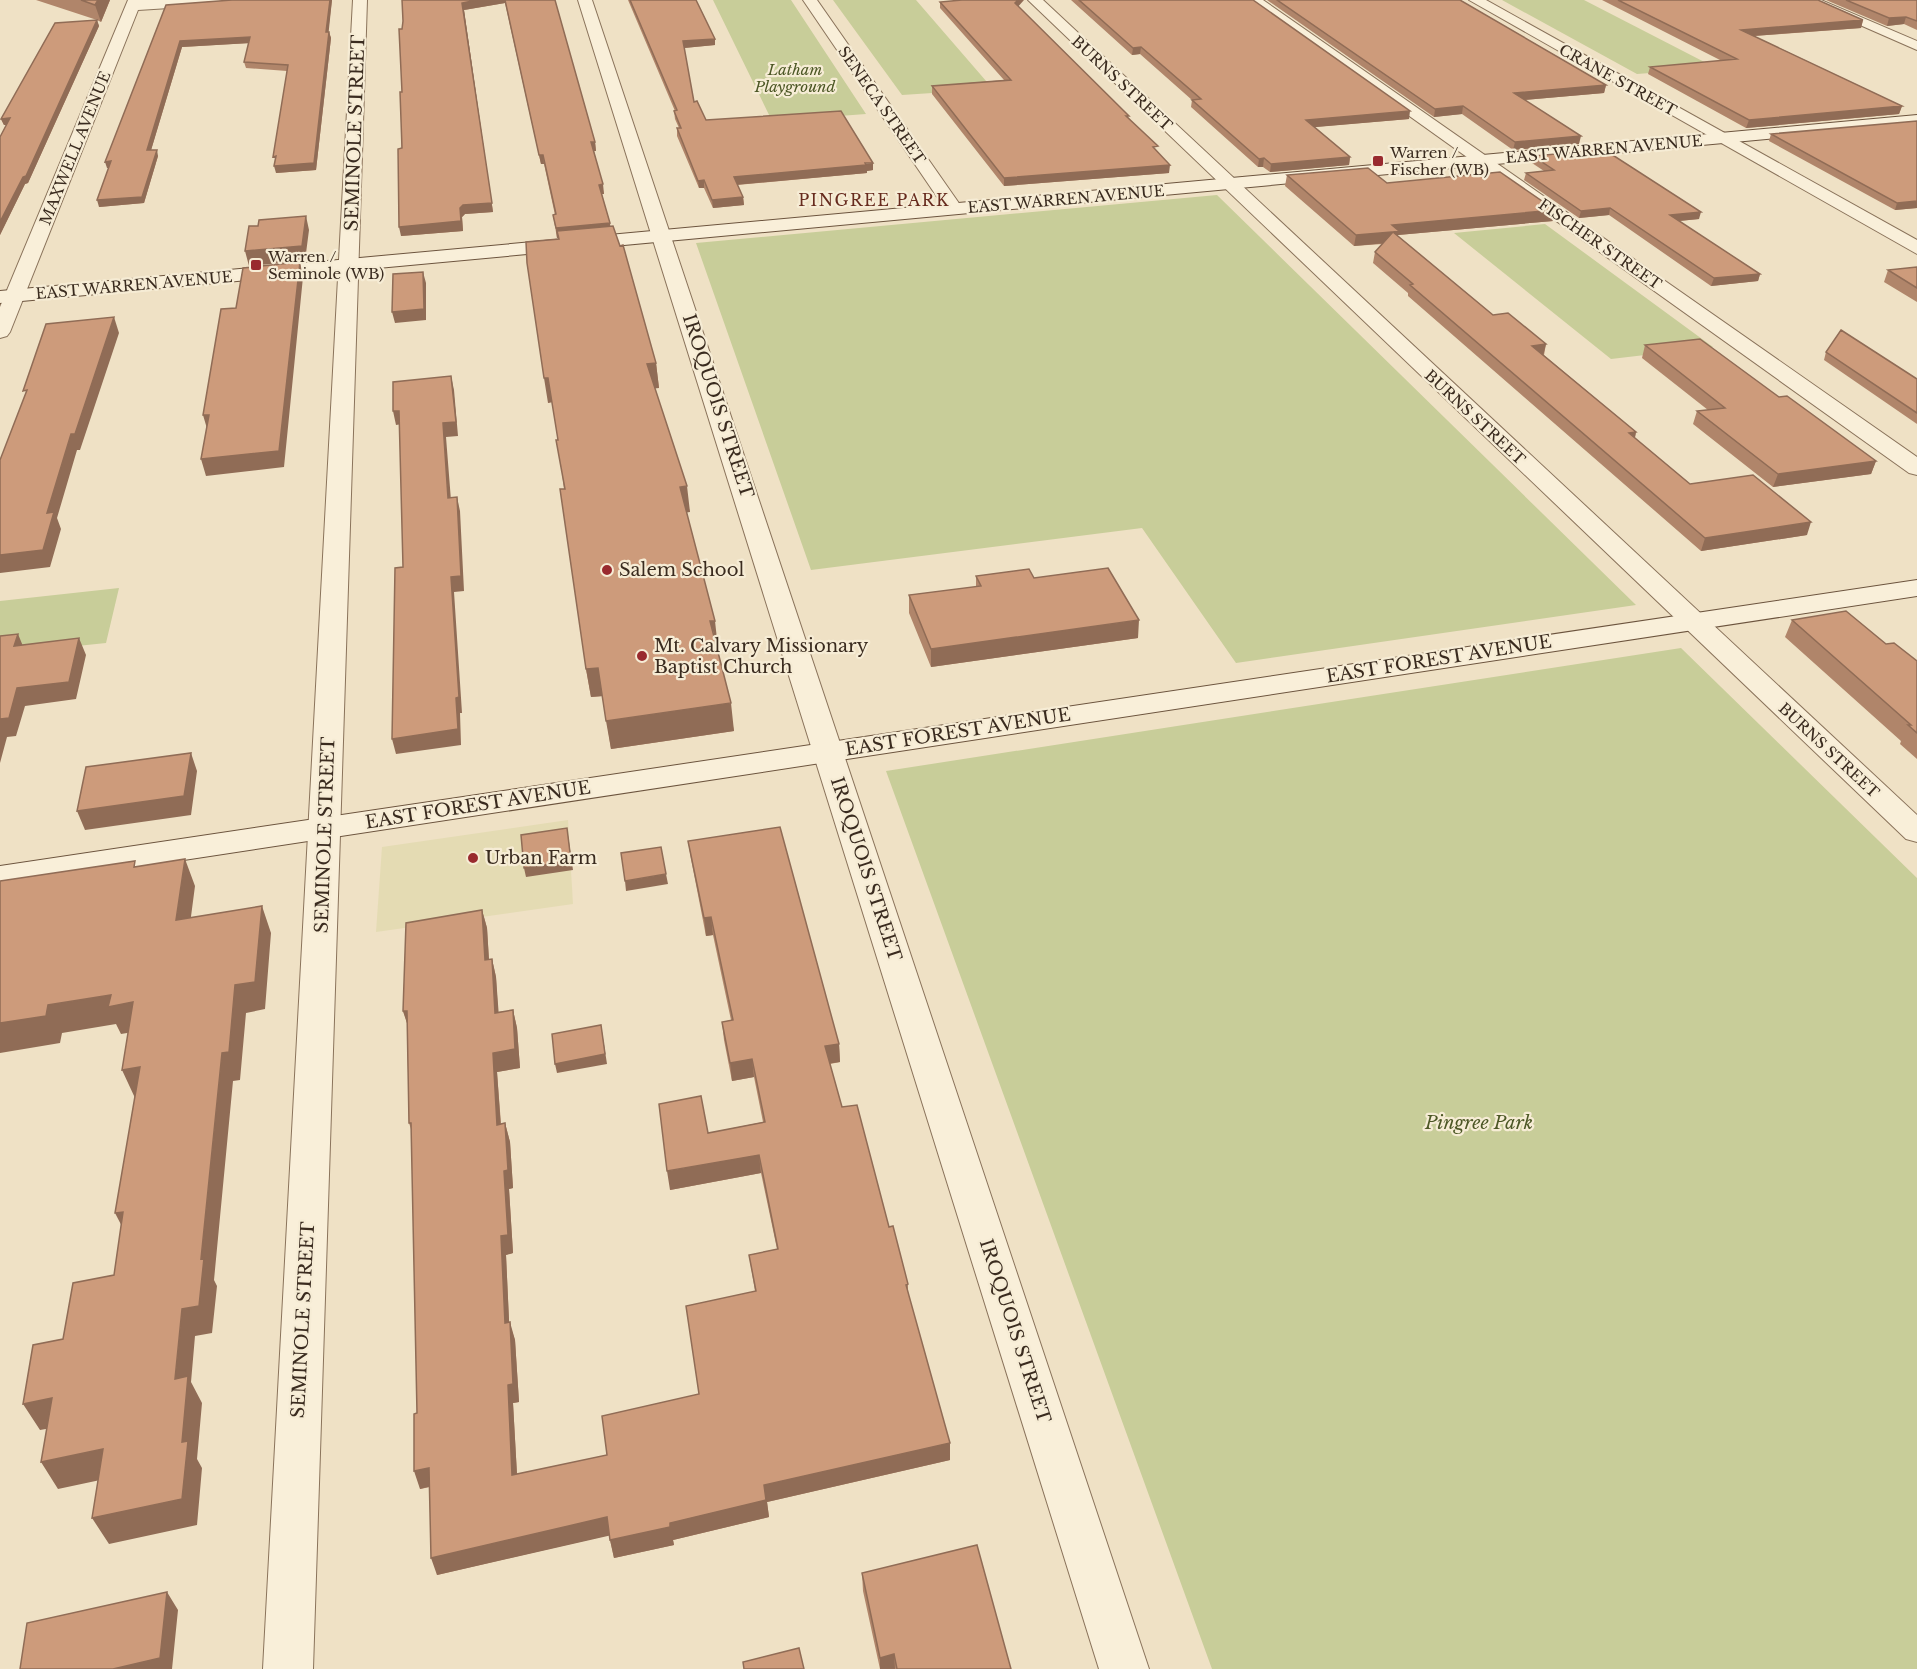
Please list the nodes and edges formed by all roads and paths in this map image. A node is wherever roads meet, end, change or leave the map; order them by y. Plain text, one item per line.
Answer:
1 (232, 0) edge
2 (360, 0) edge
3 (585, 0) edge
4 (810, 0) edge
5 (1035, 0) edge
6 (1254, 0) edge
7 (1476, 0) edge
8 (1810, 0) edge
9 (134, 3) edge
10 (1917, 46) edge
11 (1917, 120) edge
12 (1721, 138) junction
13 (1481, 160) junction
14 (1228, 184) junction
15 (954, 209) junction
16 (663, 236) junction
17 (1917, 248) edge
18 (349, 265) junction
19 (7, 297) edge
20 (0, 332) edge
21 (1917, 468) edge
22 (1917, 588) edge
23 (1691, 620) junction
24 (829, 752) junction
25 (325, 828) junction
26 (1917, 832) edge
27 (0, 877) edge
28 (288, 1669) edge
29 (1124, 1669) edge

1 - 9 street
2 - 18 street, SEMINOLE STREET
3 - 16 street, IROQUOIS STREET
4 - 15 street, SENECA STREET
5 - 14 street, BURNS STREET
6 - 13 street, FISCHER STREET
7 - 12 street, CRANE STREET
8 - 10 street
9 - 19 street, MAXWELL AVENUE
11 - 12 main road, EAST WARREN AVENUE
12 - 13 main road, EAST WARREN AVENUE
12 - 17 street, CRANE STREET
13 - 14 main road, EAST WARREN AVENUE
13 - 21 street, FISCHER STREET
14 - 15 main road, EAST WARREN AVENUE
14 - 23 street, BURNS STREET
15 - 16 main road, EAST WARREN AVENUE
16 - 18 main road, EAST WARREN AVENUE
16 - 24 street, IROQUOIS STREET
18 - 19 main road, EAST WARREN AVENUE
18 - 25 street, SEMINOLE STREET
19 - 20 street, MAXWELL AVENUE
22 - 23 main road, EAST FOREST AVENUE
23 - 24 main road, EAST FOREST AVENUE
23 - 26 street, BURNS STREET
24 - 25 main road, EAST FOREST AVENUE
24 - 29 street, IROQUOIS STREET
25 - 27 main road, EAST FOREST AVENUE
25 - 28 street, SEMINOLE STREET

